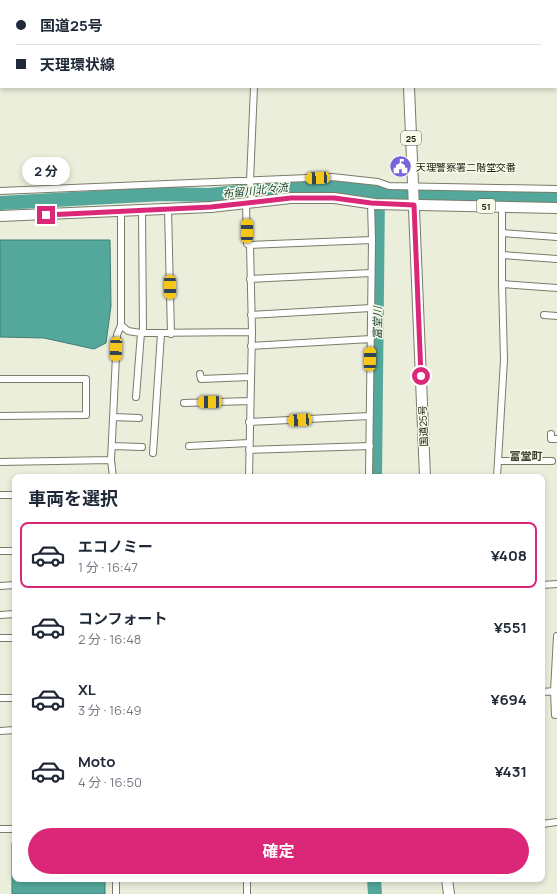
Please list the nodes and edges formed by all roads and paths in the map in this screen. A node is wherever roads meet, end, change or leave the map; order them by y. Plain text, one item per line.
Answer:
1 (254, 88) edge
2 (409, 88) edge
3 (250, 182) junction
4 (413, 186) junction
5 (557, 189) edge
6 (0, 191) edge
7 (250, 202) junction
8 (414, 203) junction
9 (376, 204) junction
10 (502, 206) junction
11 (557, 208) edge
12 (168, 209) junction
13 (142, 211) junction
14 (121, 212) junction
15 (0, 216) edge
16 (502, 233) junction
17 (557, 237) edge
18 (372, 240) junction
19 (250, 245) junction
20 (502, 255) junction
21 (557, 259) edge
22 (371, 272) junction
23 (250, 279) junction
24 (502, 284) junction
25 (557, 288) edge
26 (371, 308) junction
27 (251, 315) junction
28 (544, 315) dead end
29 (557, 316) edge
30 (121, 325) junction
31 (252, 332) junction
32 (142, 333) junction
33 (161, 334) junction
34 (171, 334) junction
35 (370, 339) junction
36 (251, 346) junction
37 (200, 374) dead end
38 (250, 377) junction
39 (0, 379) edge
40 (136, 397) dead end
41 (250, 401) junction
42 (184, 403) dead end
43 (0, 416) edge
44 (369, 416) junction
45 (113, 417) junction
46 (139, 418) dead end
47 (249, 422) junction
48 (551, 434) dead end
49 (557, 439) edge
50 (248, 443) junction
51 (112, 446) junction
52 (189, 446) dead end
53 (370, 446) junction
54 (142, 447) dead end
55 (248, 450) junction
56 (153, 453) dead end
57 (112, 460) junction
58 (498, 461) junction
59 (552, 461) dead end
60 (0, 462) edge
61 (112, 474) edge
62 (249, 474) edge
63 (369, 474) edge
64 (425, 474) edge
65 (497, 474) edge
66 (0, 495) edge
67 (12, 495) edge
68 (0, 551) edge
69 (12, 551) edge
70 (557, 584) edge
71 (12, 585) edge
72 (545, 585) edge
73 (0, 586) edge
74 (12, 614) edge
75 (0, 615) edge
76 (557, 636) edge
77 (0, 638) edge
78 (12, 638) edge
79 (554, 691) junction
80 (545, 692) edge
81 (0, 698) edge
82 (12, 698) edge
83 (557, 715) edge
84 (12, 730) edge
85 (0, 731) edge
86 (557, 822) edge
87 (545, 824) edge
88 (0, 829) edge
89 (12, 829) edge
90 (116, 882) edge
91 (247, 882) edge
92 (447, 882) edge
93 (116, 894) edge
94 (247, 894) edge
95 (449, 894) edge

1 - 3 street
2 - 4 main road, 国道25号 / 25
3 - 4 street
3 - 6 street
3 - 7 street
4 - 5 street
4 - 8 main road, 国道25号 / 25
7 - 9 main road, 51
7 - 12 main road, 51
7 - 19 street
8 - 9 main road, 51
8 - 10 main road, 51
8 - 64 main road, 国道25号 / 25
9 - 18 street
10 - 11 main road, 51
10 - 16 street
12 - 13 main road, 51
12 - 34 street
13 - 14 main road, 51
13 - 32 street
14 - 15 main road, 51
14 - 30 street
16 - 17 street
16 - 20 street
18 - 19 street
18 - 22 street
19 - 23 street
20 - 21 street
20 - 24 street
22 - 23 street
22 - 26 street
23 - 27 street
24 - 25 street
24 - 58 street
26 - 27 street
26 - 35 street
27 - 31 street
28 - 29 street
30 - 32 street
30 - 45 street
31 - 34 street
31 - 36 street
32 - 33 street
32 - 40 street
33 - 34 street
33 - 56 street
35 - 36 street
35 - 44 street
36 - 38 street
37 - 38 street
38 - 41 street
39 - 43 street
41 - 42 street
41 - 47 street
44 - 47 street
44 - 53 street
45 - 46 street
45 - 51 street
47 - 50 street
48 - 49 street
50 - 52 street
50 - 55 street
51 - 54 street
51 - 57 street
53 - 55 street
53 - 63 street
55 - 62 street
57 - 60 street
57 - 61 street
58 - 59 street
58 - 65 street
66 - 67 street
68 - 69 street
70 - 72 street
71 - 73 street
74 - 75 street
76 - 79 street
77 - 78 street
79 - 80 street
79 - 83 street
81 - 82 street
84 - 85 street
86 - 87 street
88 - 89 street
90 - 93 street
91 - 94 street
92 - 95 main road

